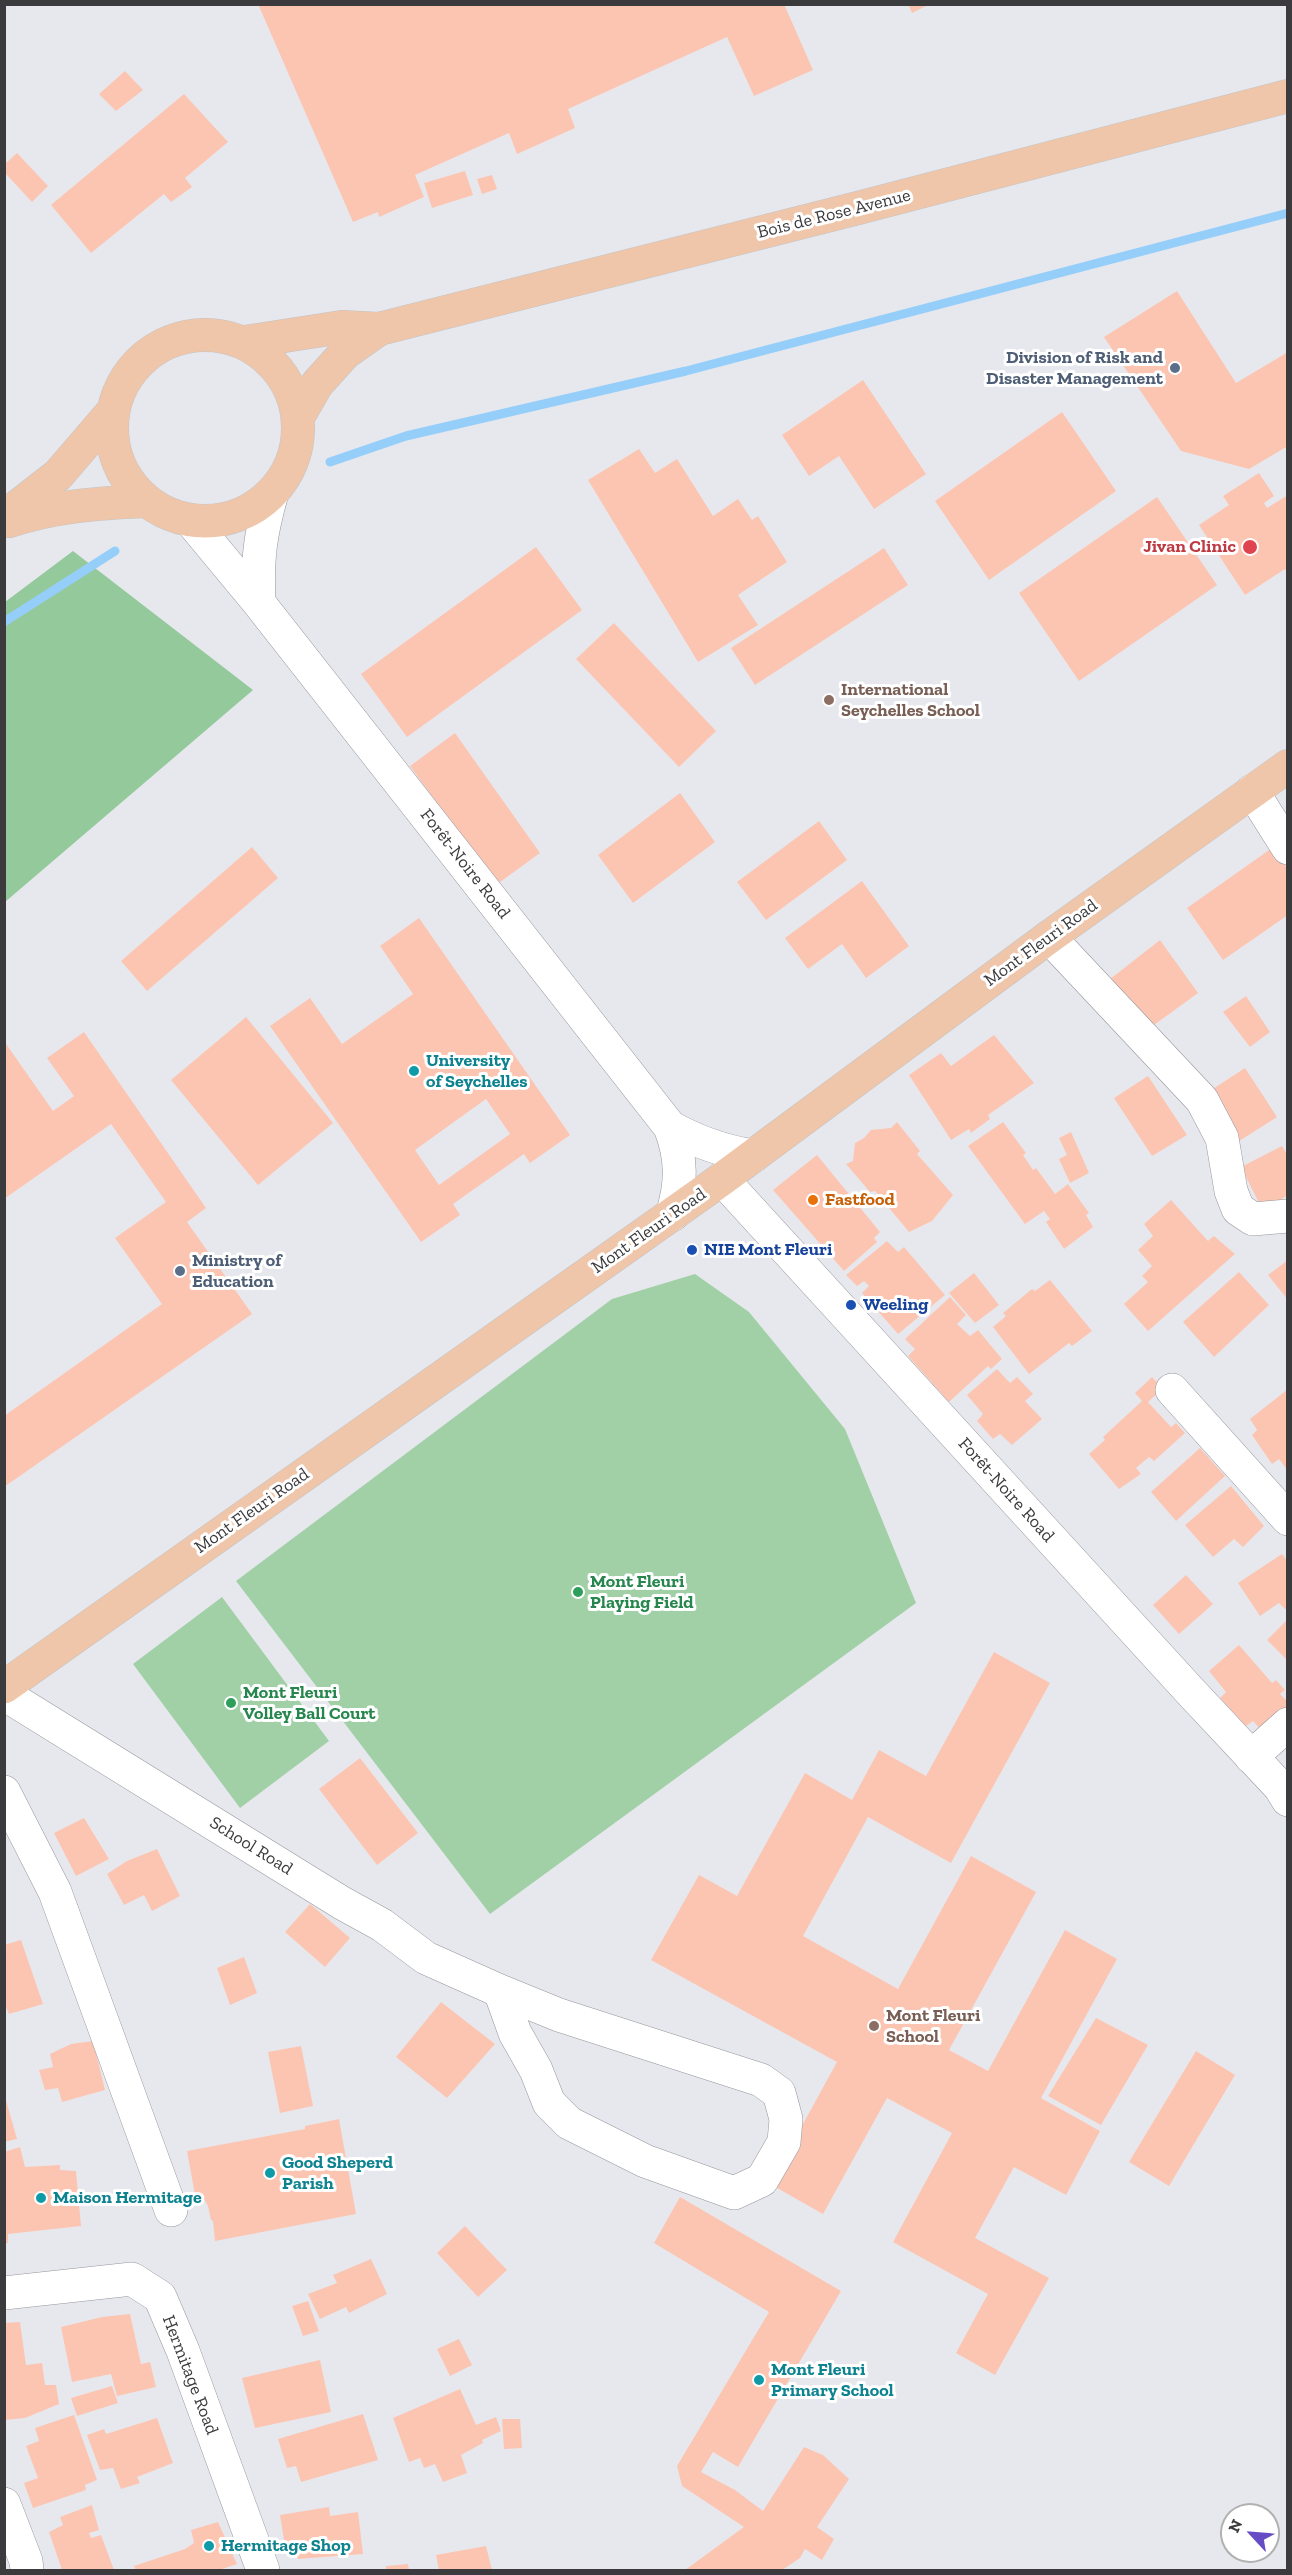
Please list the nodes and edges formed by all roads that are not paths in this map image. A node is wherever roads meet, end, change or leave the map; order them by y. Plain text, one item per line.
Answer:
1 (1287, 96) edge
2 (379, 329) junction
3 (245, 342) junction
4 (113, 411) junction
5 (298, 417) junction
6 (272, 493) junction
7 (146, 501) junction
8 (4, 517) edge
9 (191, 521) junction
10 (4, 522) edge
11 (259, 603) junction
12 (1287, 766) edge
13 (1252, 791) junction
14 (1287, 848) edge
15 (1049, 937) junction
16 (670, 1126) junction
17 (753, 1156) junction
18 (722, 1179) junction
19 (672, 1215) junction
20 (1287, 1216) edge
21 (1172, 1390) dead end
22 (1287, 1520) edge
23 (4, 1687) edge
24 (4, 1694) edge
25 (1287, 1724) edge
26 (1251, 1756) junction
27 (4, 1792) edge
28 (1287, 1800) edge
29 (500, 1991) junction
30 (171, 2210) dead end
31 (4, 2293) edge
32 (4, 2504) edge
33 (27, 2571) edge
34 (263, 2571) edge

1 - 2 main road, Bois de Rose Avenue
2 - 3 main road, Bois de Rose Avenue
2 - 5 main road, Bois de Rose Avenue
3 - 4 main road
3 - 5 main road
4 - 7 main road
4 - 8 main road
5 - 6 main road
6 - 9 main road
6 - 11 street
7 - 9 main road
7 - 10 main road
9 - 11 street, Forêt-Noire Road
11 - 16 street, Forêt-Noire Road
12 - 13 main road, Mont Fleuri Road
13 - 14 street
13 - 15 main road, Mont Fleuri Road
15 - 17 main road, Mont Fleuri Road
15 - 20 street
16 - 17 street, Forêt-Noire Road
16 - 19 street, Forêt-Noire Road
17 - 18 main road, Mont Fleuri Road
18 - 19 main road, Mont Fleuri Road
18 - 26 street, Forêt-Noire Road
19 - 23 main road, Mont Fleuri Road
21 - 22 street
24 - 29 street, School Road
25 - 26 street
26 - 28 street, Forêt-Noire Road
27 - 30 street
29 - 29 street, School Road
31 - 34 street, Hermitage Road
32 - 33 street

